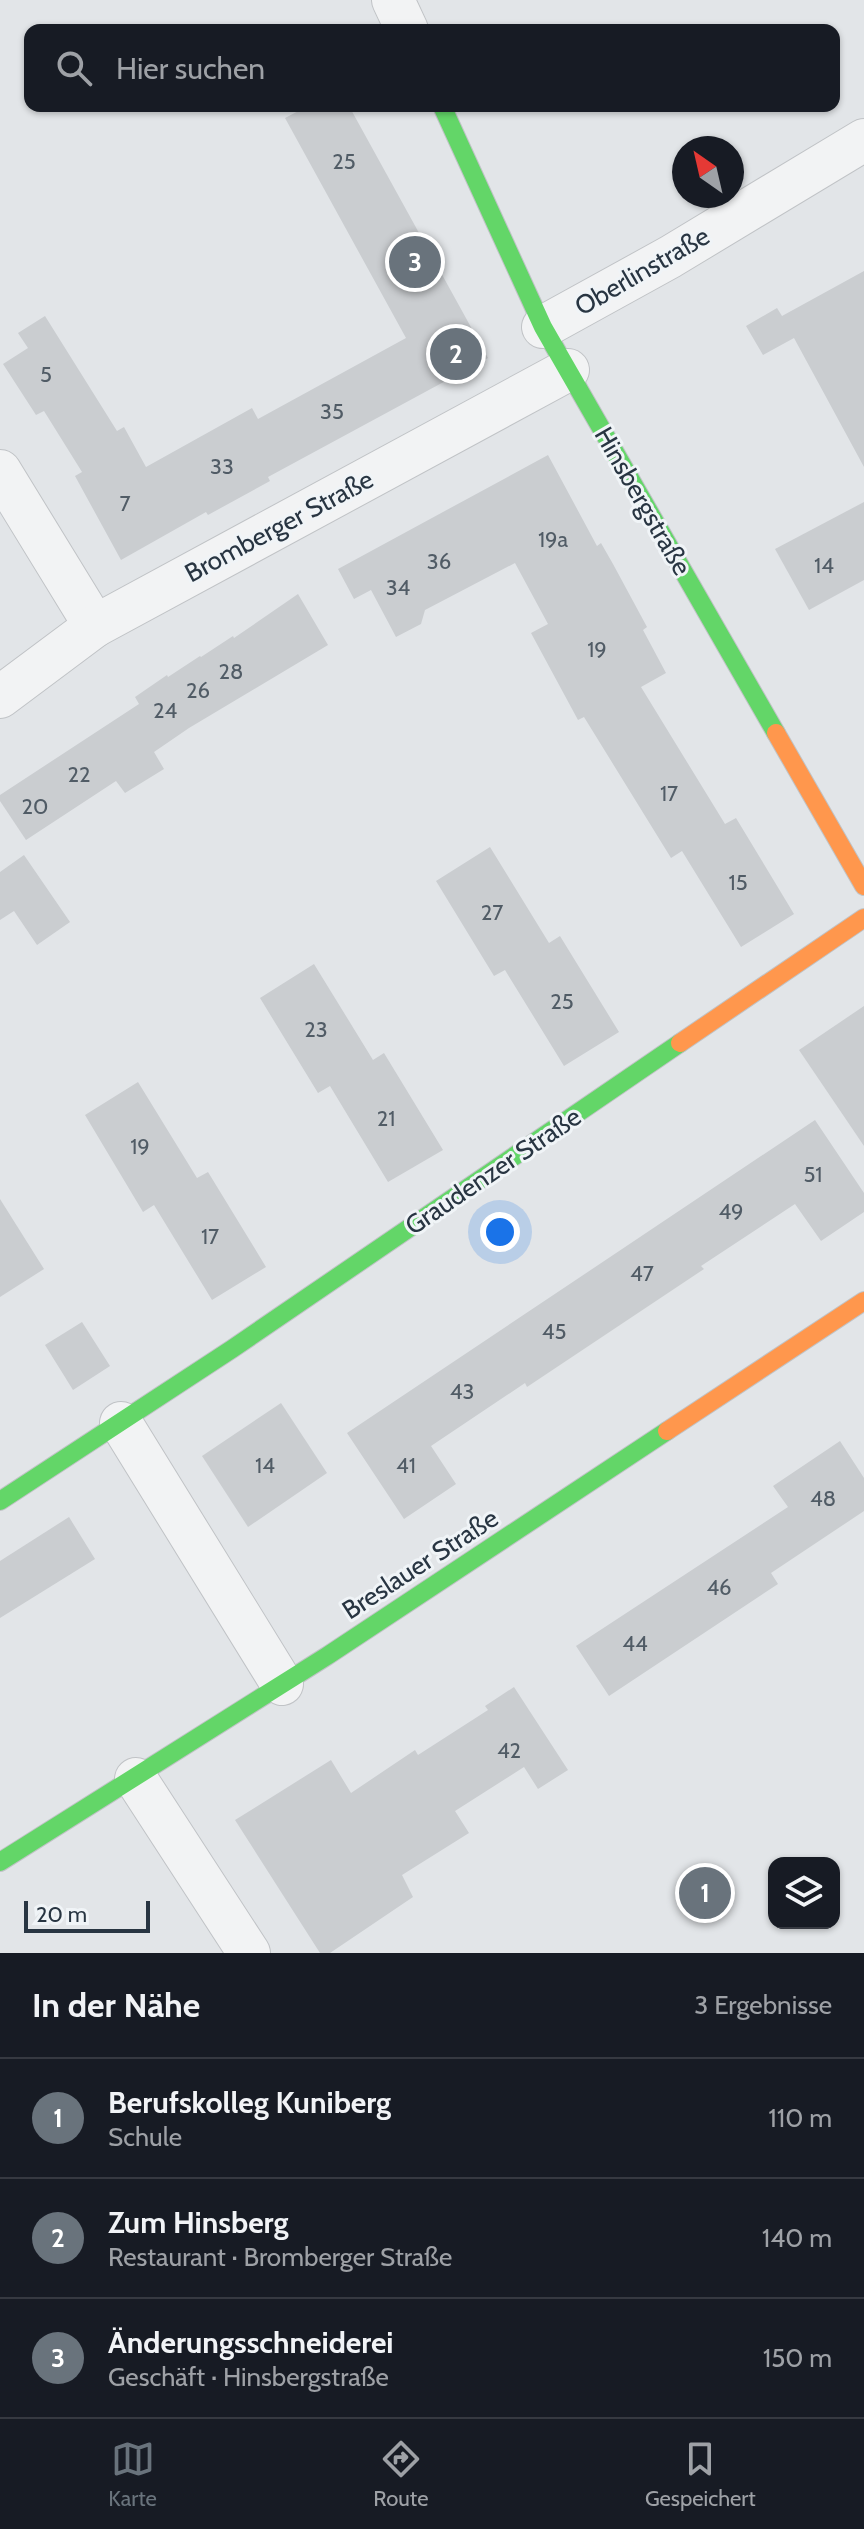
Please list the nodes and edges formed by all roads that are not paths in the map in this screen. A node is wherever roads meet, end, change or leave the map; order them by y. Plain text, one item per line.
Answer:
1 (393, 0) edge
2 (404, 24) edge
3 (445, 112) edge
4 (864, 140) edge
5 (543, 327) junction
6 (568, 370) junction
7 (0, 471) edge
8 (95, 626) junction
9 (0, 697) edge
10 (864, 886) edge
11 (864, 918) edge
12 (864, 1301) edge
13 (121, 1423) junction
14 (0, 1501) edge
15 (282, 1684) junction
16 (136, 1779) junction
17 (0, 1862) edge
18 (249, 1953) edge

1 - 2 street
3 - 5 street, Hinsbergstraße
4 - 5 street, Oberlinstraße
5 - 6 street, Hinsbergstraße
6 - 8 street, Bromberger Straße
6 - 10 street, Hinsbergstraße
7 - 8 street
8 - 9 street, Bromberger Straße
11 - 13 street, Graudenzer Straße
12 - 15 street, Breslauer Straße
13 - 14 street, Graudenzer Straße
13 - 15 street
15 - 16 street, Breslauer Straße
16 - 17 street, Breslauer Straße
16 - 18 street

